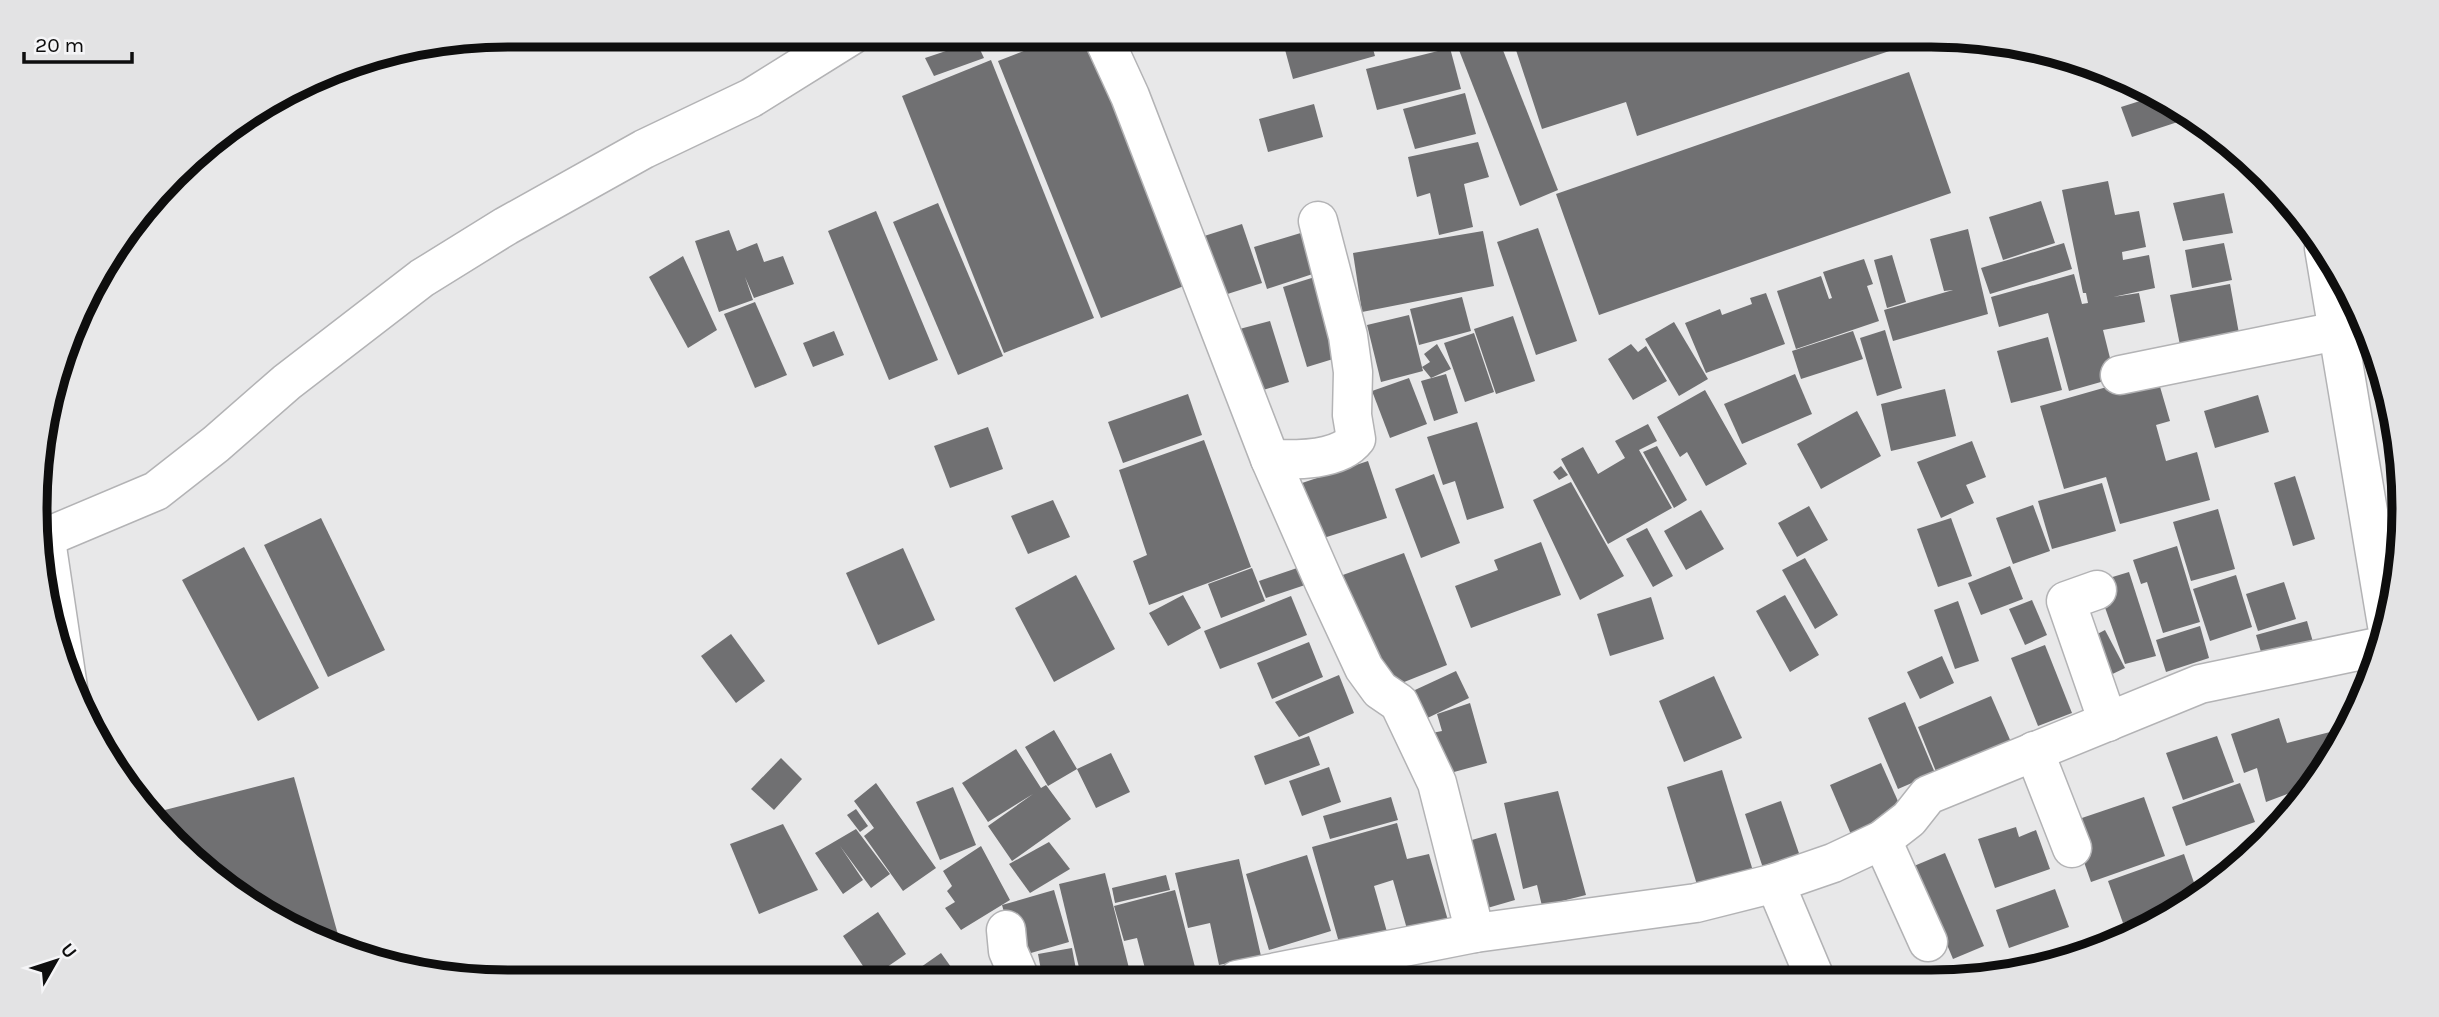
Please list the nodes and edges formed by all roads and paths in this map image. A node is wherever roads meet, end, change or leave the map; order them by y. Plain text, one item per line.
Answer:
1 (833, 47) edge
2 (1108, 47) edge
3 (1318, 221) dead end
4 (2328, 275) edge
5 (2337, 331) junction
6 (2120, 375) dead end
7 (1270, 459) junction
8 (48, 538) edge
9 (2097, 590) dead end
10 (2383, 599) edge
11 (68, 643) edge
12 (2370, 649) edge
13 (2108, 722) junction
14 (2034, 751) junction
15 (1882, 840) junction
16 (2073, 848) dead end
17 (1775, 883) junction
18 (1006, 930) dead end
19 (1475, 933) junction
20 (1928, 942) dead end
21 (1016, 970) edge
22 (1288, 970) edge
23 (1812, 970) edge

1 - 8 main road
2 - 7 main road
3 - 7 main road
4 - 5 main road
5 - 6 main road
5 - 10 main road
7 - 19 main road
8 - 11 lane
9 - 13 main road
12 - 13 main road
13 - 14 main road
14 - 15 main road
14 - 16 main road
15 - 17 main road
15 - 20 main road
17 - 19 main road
17 - 23 main road
18 - 21 main road
19 - 22 main road

